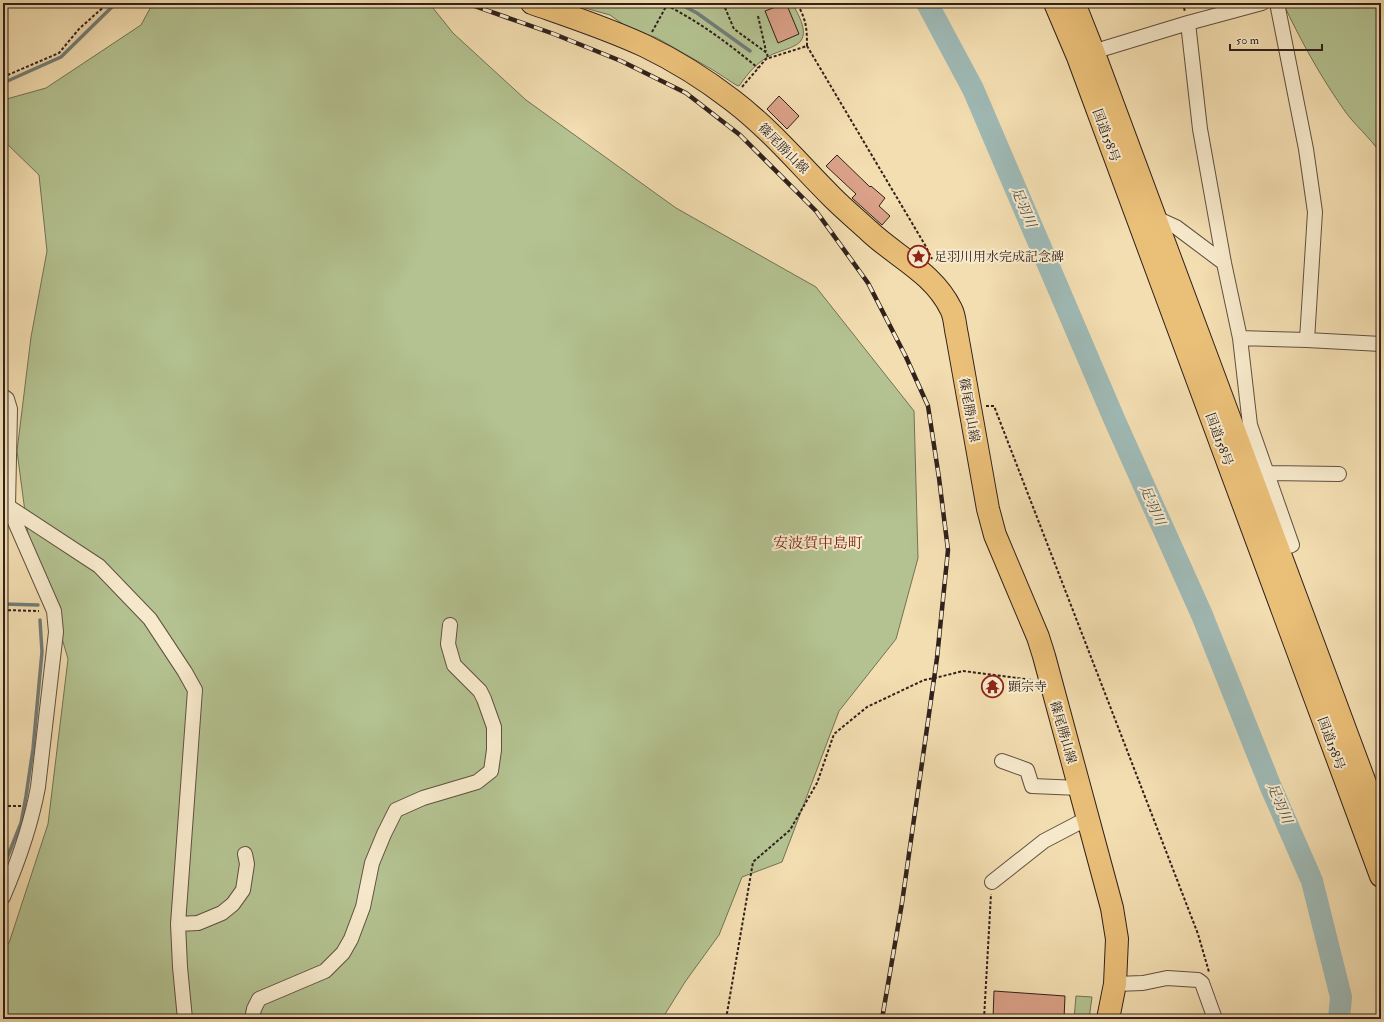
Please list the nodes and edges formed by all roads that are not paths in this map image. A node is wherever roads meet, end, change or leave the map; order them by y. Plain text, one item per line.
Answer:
1 (532, 3) edge
2 (1055, 3) edge
3 (1074, 3) edge
4 (1262, 3) edge
5 (1277, 3) edge
6 (1188, 23) junction
7 (1086, 54) junction
8 (1154, 217) junction
9 (1224, 263) junction
10 (1240, 338) junction
11 (1308, 340) junction
12 (1381, 344) edge
13 (3, 396) edge
14 (1267, 473) junction
15 (1339, 474) dead end
16 (6, 505) edge
17 (1271, 552) junction
18 (450, 625) dead end
19 (1002, 760) dead end
20 (1080, 788) junction
21 (1088, 818) junction
22 (1381, 826) edge
23 (245, 854) dead end
24 (1381, 876) edge
25 (992, 882) road end
26 (3, 897) edge
27 (178, 924) junction
28 (1115, 984) junction
29 (185, 1019) edge
30 (252, 1019) edge
31 (1108, 1019) edge
32 (1216, 1019) edge

1 - 20 main road, 篠尾勝山線
2 - 7 main road, 国道158号
3 - 7 main road, 国道158号
4 - 6 street
5 - 11 street
6 - 7 street
6 - 9 street
7 - 8 main road, 国道158号
7 - 17 main road, 国道158号
8 - 9 street
8 - 17 main road, 国道158号
9 - 10 street
10 - 11 street
10 - 14 street
11 - 12 street
13 - 16 street
14 - 15 street
14 - 17 street
16 - 26 street
16 - 27 street
17 - 22 main road, 国道158号
17 - 24 main road, 国道158号
18 - 30 street
19 - 20 street
20 - 21 main road, 篠尾勝山線
21 - 25 street
21 - 28 main road, 篠尾勝山線
23 - 27 street
27 - 29 street
28 - 31 main road, 篠尾勝山線
28 - 32 street

